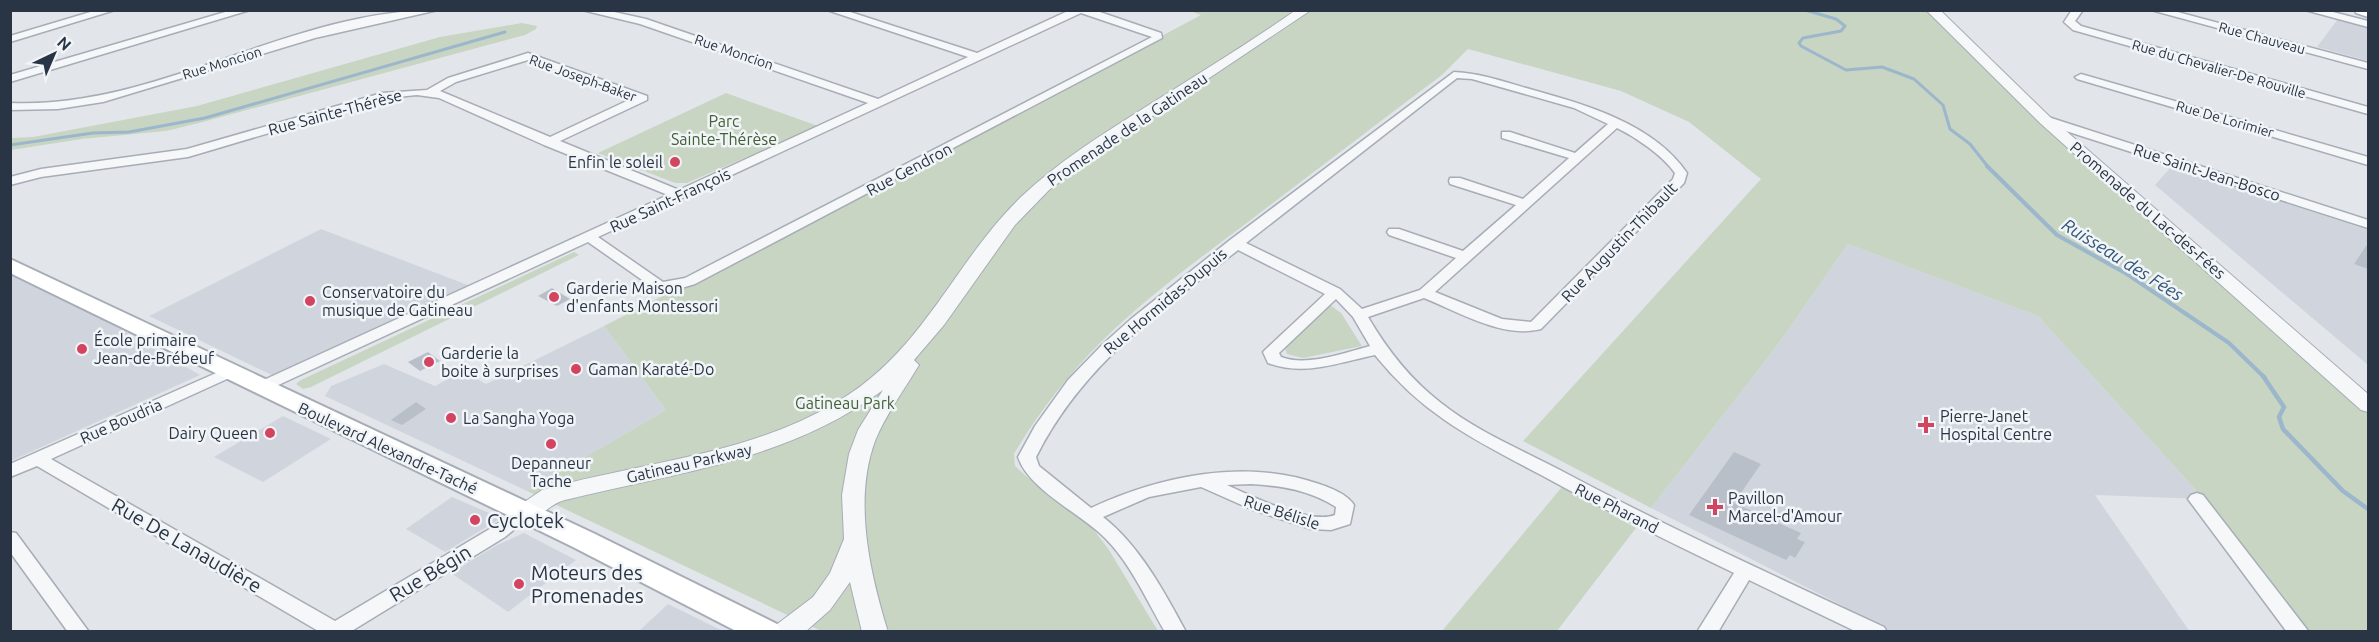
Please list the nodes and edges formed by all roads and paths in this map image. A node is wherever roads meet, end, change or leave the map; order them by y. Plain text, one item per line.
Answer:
1 (110, 10) edge
2 (244, 10) edge
3 (433, 10) edge
4 (587, 10) edge
5 (832, 10) edge
6 (1080, 10) edge
7 (1305, 10) edge
8 (1932, 10) edge
9 (2078, 10) edge
10 (2156, 10) edge
11 (2310, 10) edge
12 (2362, 10) edge
13 (2368, 12) edge
14 (2368, 24) edge
15 (10, 39) edge
16 (979, 57) junction
17 (2368, 66) edge
18 (1458, 75) joint
19 (2081, 77) dead end
20 (10, 79) edge
21 (431, 92) junction
22 (879, 103) junction
23 (10, 106) edge
24 (2368, 111) edge
25 (2045, 120) junction
26 (1616, 123) junction
27 (1506, 135) dead end
28 (548, 142) junction
29 (1578, 157) junction
30 (2368, 161) edge
31 (10, 181) edge
32 (1455, 181) dead end
33 (680, 195) junction
34 (1525, 204) junction
35 (2368, 224) edge
36 (1395, 232) dead end
37 (589, 237) junction
38 (1235, 243) junction
39 (1466, 257) junction
40 (10, 265) edge
41 (1335, 292) junction
42 (1425, 293) junction
43 (1359, 315) junction
44 (929, 330) junction
45 (1380, 350) junction
46 (232, 371) junction
47 (261, 388) junction
48 (2368, 405) edge
49 (38, 459) junction
50 (10, 471) edge
51 (1204, 481) junction
52 (2197, 499) dead end
53 (525, 513) junction
54 (1091, 515) junction
55 (857, 532) junction
56 (10, 538) edge
57 (1745, 572) junction
58 (335, 631) edge
59 (79, 632) edge
60 (766, 632) edge
61 (785, 632) edge
62 (875, 632) edge
63 (1176, 632) edge
64 (1707, 632) edge
65 (1877, 632) edge
66 (2299, 632) edge

1 - 15 street
2 - 20 street
3 - 23 street, Rue Moncion
4 - 22 street, Rue Moncion
5 - 16 street
6 - 16 street, Rue Saint-François
6 - 37 street, Rue Gendron
7 - 44 street, Promenade de la Gatineau
8 - 25 street, Promenade du Lac-des-Fées
9 - 24 street, Rue du Chevalier-De Rouville
10 - 17 street, Rue Chauveau
11 - 14 street
12 - 13 main road
16 - 22 street, Rue Saint-François
18 - 26 street, Rue Augustin-Thibault
18 - 38 street, Rue Hormidas-Dupuis
19 - 30 street, Rue De Lorimier
21 - 28 street, Rue Sainte-Thérèse
21 - 28 street, Rue Joseph-Baker
21 - 31 street, Rue Sainte-Thérèse
22 - 33 street, Rue Saint-François
25 - 35 street, Rue Saint-Jean-Bosco
25 - 48 street, Promenade du Lac-des-Fées
26 - 29 street
26 - 42 street, Rue Augustin-Thibault
27 - 29 street
28 - 33 street, Rue Sainte-Thérèse
29 - 34 street
32 - 34 street
33 - 37 street, Rue Saint-François
34 - 39 street
36 - 39 street
37 - 47 street, Rue Saint-François
38 - 41 street, Rue Pharand
38 - 54 street, Rue Hormidas-Dupuis
39 - 42 street
40 - 46 main road, Boulevard Alexandre-Taché
41 - 43 street, Rue Pharand
41 - 45 street
42 - 43 street
43 - 45 street, Rue Pharand
44 - 53 street, Gatineau Parkway
44 - 55 street
45 - 57 street, Rue Pharand
46 - 47 main road, Boulevard Alexandre-Taché
46 - 49 street, Rue Boudria
47 - 53 main road, Boulevard Alexandre-Taché
49 - 50 street, Rue Boudria
49 - 58 street, Rue De Lanaudière
51 - 51 street, Rue Bélisle
51 - 54 street, Rue Bélisle
52 - 66 street
53 - 58 street, Rue Bégin
53 - 60 main road, Boulevard Alexandre-Taché
54 - 63 street, Rue Hormidas-Dupuis
55 - 61 street
55 - 62 street
56 - 59 street
57 - 64 street
57 - 65 street, Rue Pharand

